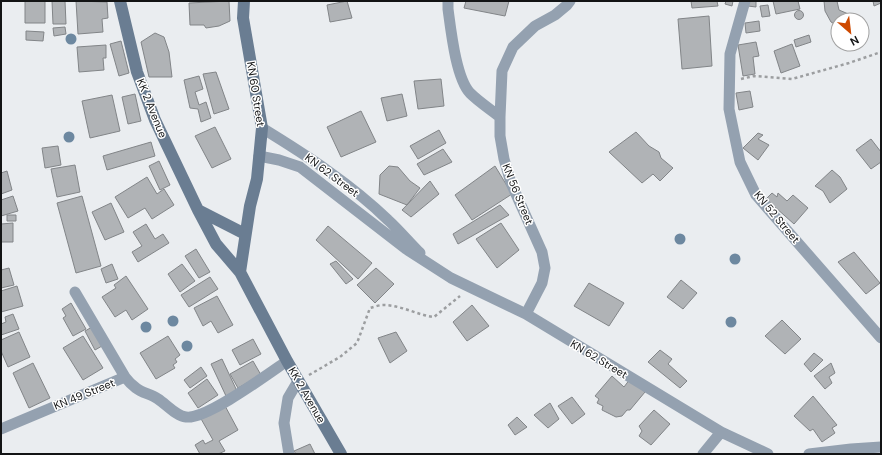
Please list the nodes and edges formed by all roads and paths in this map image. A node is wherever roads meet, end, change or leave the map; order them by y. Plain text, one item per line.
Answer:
1 (244, 1) edge
2 (448, 1) edge
3 (570, 1) edge
4 (745, 1) edge
5 (121, 5) edge
6 (881, 52) edge
7 (730, 81) junction
8 (500, 117) junction
9 (262, 128) junction
10 (259, 156) junction
11 (198, 210) junction
12 (245, 234) junction
13 (430, 264) junction
14 (240, 272) junction
15 (470, 287) junction
16 (75, 292) dead end
17 (526, 314) junction
18 (881, 338) edge
19 (287, 361) junction
20 (125, 377) junction
21 (298, 381) junction
22 (1, 429) edge
23 (721, 432) junction
24 (881, 447) edge
25 (289, 454) edge
26 (341, 454) edge
27 (703, 454) edge
28 (768, 454) edge
29 (809, 454) edge

1 - 9 main road, KN 60 Street
2 - 8 street
3 - 8 street, KN 56 Street
4 - 7 street, KN 52 Street
5 - 11 main road, KK 2 Avenue
6 - 7 path
7 - 18 street, KN 52 Street
8 - 17 street, KN 56 Street
9 - 10 main road, KN 60 Street
9 - 13 street, KN 62 Street
10 - 12 main road, KN 60 Street
10 - 13 street, KN 62 Street
11 - 12 main road
11 - 14 main road, KK 2 Avenue
12 - 14 main road
13 - 15 street, KN 62 Street
14 - 19 main road, KK 2 Avenue
15 - 17 street, KN 62 Street
15 - 21 path
16 - 20 street
17 - 23 street, KN 62 Street
19 - 20 street, KN 49 Street
19 - 21 main road, KK 2 Avenue
20 - 22 street, KN 49 Street
21 - 25 street
21 - 26 main road, KK 2 Avenue
23 - 27 street
23 - 28 street, KN 62 Street
24 - 29 street

